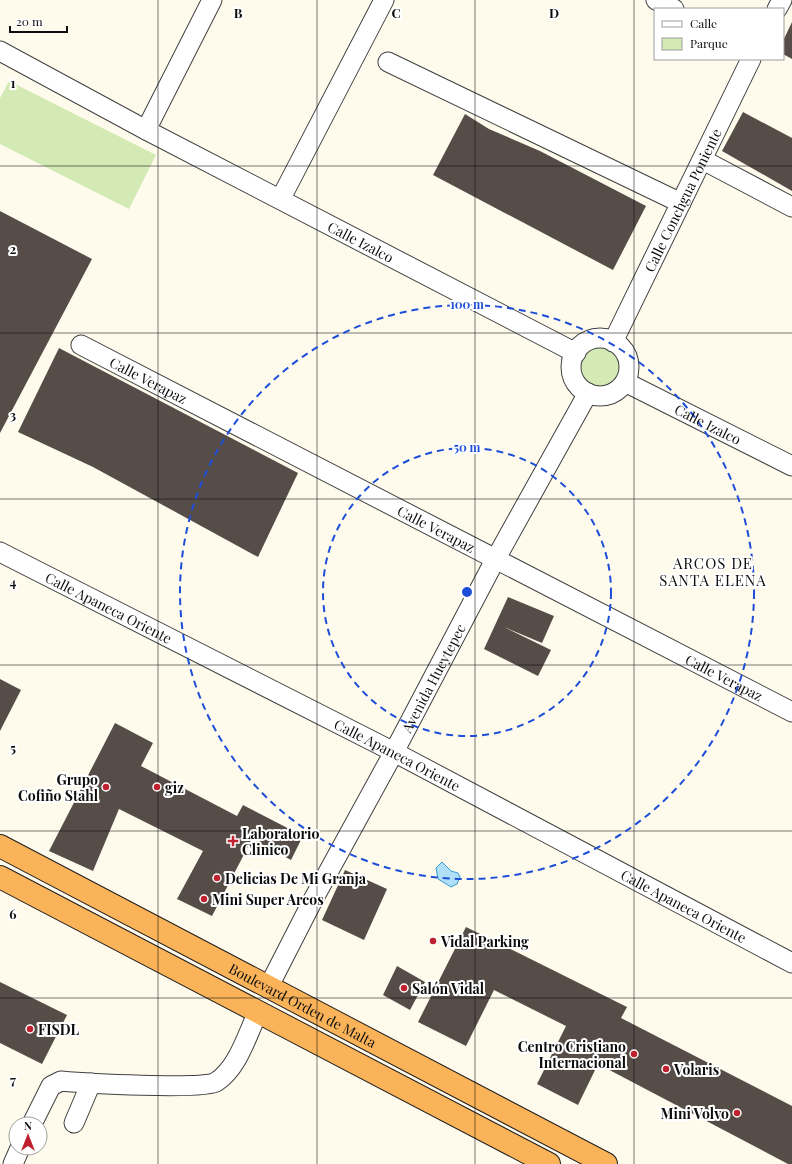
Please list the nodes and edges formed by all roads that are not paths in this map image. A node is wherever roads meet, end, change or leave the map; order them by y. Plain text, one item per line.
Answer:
1 (212, 0) edge
2 (384, 0) edge
3 (656, 0) edge
4 (672, 8) edge
5 (0, 51) edge
6 (751, 60) edge
7 (388, 62) dead end
8 (146, 130) junction
9 (703, 160) junction
10 (281, 198) junction
11 (681, 203) junction
12 (792, 207) edge
13 (613, 342) junction
14 (81, 345) dead end
15 (576, 353) junction
16 (625, 382) junction
17 (588, 393) junction
18 (792, 466) edge
19 (0, 552) edge
20 (495, 560) junction
21 (792, 712) edge
22 (394, 752) junction
23 (0, 846) edge
24 (0, 876) edge
25 (792, 963) edge
26 (269, 986) junction
27 (258, 1012) junction
28 (91, 1083) junction
29 (36, 1116) edge
30 (74, 1123) dead end
31 (549, 1164) edge
32 (606, 1164) edge

1 - 8 street
2 - 10 street
3 - 4 street
5 - 8 street, Calle Izalco
6 - 9 street, Calle Conchgua Poniente
7 - 11 street
8 - 10 street, Calle Izalco
9 - 11 street, Calle Conchgua Poniente
9 - 12 street
10 - 15 street, Calle Izalco
11 - 13 street, Calle Conchgua Poniente
13 - 15 street
13 - 16 street
14 - 20 street, Calle Verapaz
15 - 17 street
16 - 17 street
16 - 18 street, Calle Izalco
17 - 20 street, Avenida Hueytepec
19 - 22 street, Calle Apaneca Oriente
20 - 21 street, Calle Verapaz
20 - 22 street, Avenida Hueytepec
22 - 25 street, Calle Apaneca Oriente
22 - 26 street, Avenida Hueytepec
23 - 26 highway, Boulevard Orden de Malta
24 - 27 highway, Boulevard Orden de Malta
26 - 32 highway, Boulevard Orden de Malta
27 - 28 street
27 - 31 highway, Boulevard Orden de Malta
28 - 29 street
28 - 30 street

